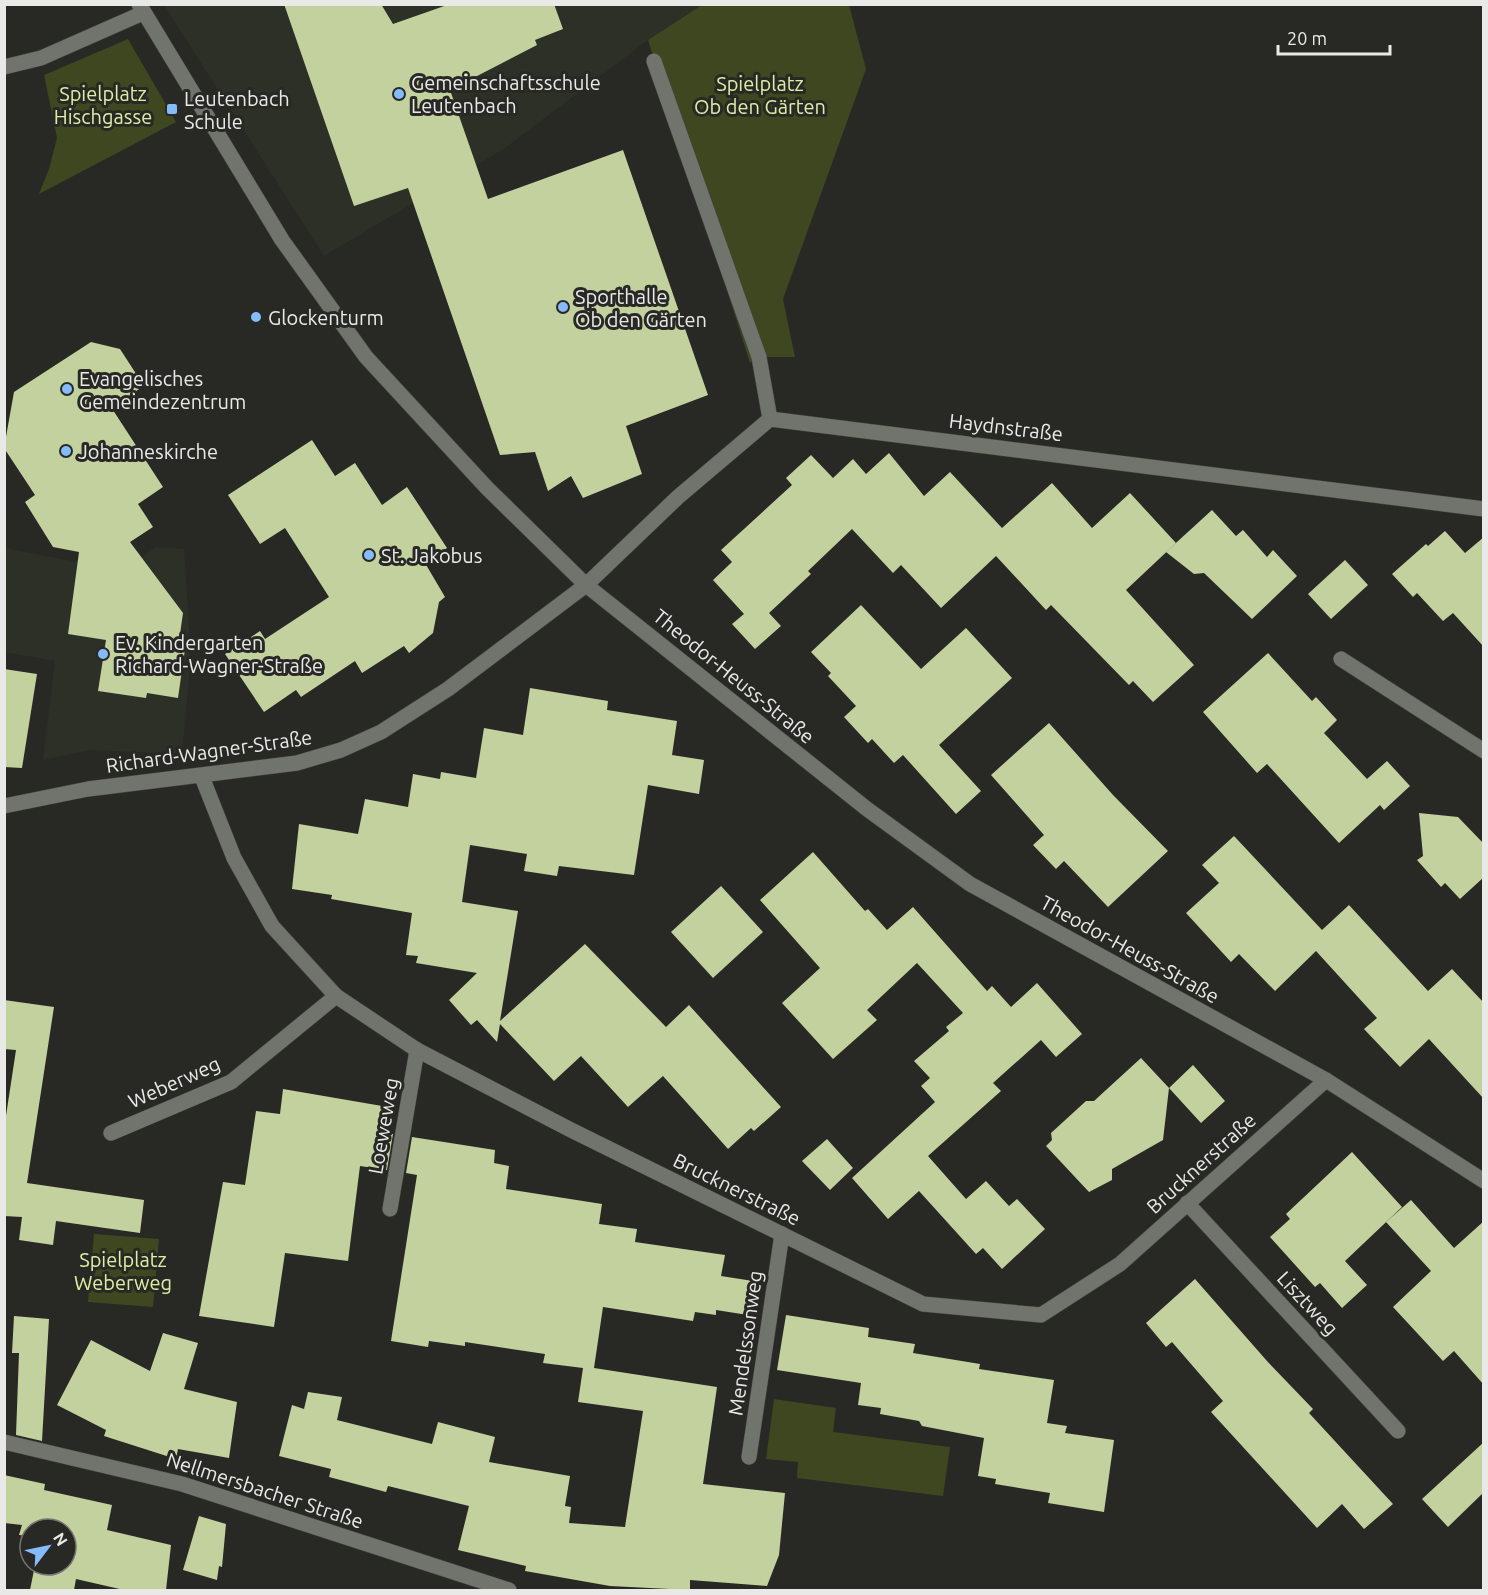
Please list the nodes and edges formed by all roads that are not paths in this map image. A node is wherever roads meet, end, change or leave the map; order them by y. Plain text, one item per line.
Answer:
1 (141, 9) edge
2 (654, 61) dead end
3 (4, 67) edge
4 (770, 419) junction
5 (1484, 509) edge
6 (586, 585) junction
7 (1341, 658) dead end
8 (1484, 751) edge
9 (202, 777) junction
10 (4, 806) edge
11 (336, 996) junction
12 (417, 1050) junction
13 (1326, 1080) junction
14 (111, 1133) dead end
15 (1484, 1181) edge
16 (1187, 1203) junction
17 (390, 1209) dead end
18 (782, 1234) junction
19 (1398, 1431) dead end
20 (4, 1442) edge
21 (749, 1457) dead end
22 (509, 1590) edge

1 - 3 street
1 - 6 street, Theodor-Heuss-Straße
2 - 4 street
4 - 5 street, Haydnstraße
4 - 6 street
6 - 9 street, Richard-Wagner-Straße
6 - 13 street, Theodor-Heuss-Straße
7 - 8 street
9 - 10 street, Richard-Wagner-Straße
9 - 11 street, Brucknerstraße
11 - 12 street, Brucknerstraße
11 - 14 street, Weberweg
12 - 17 street, Loeweweg
12 - 18 street, Brucknerstraße
13 - 15 street, Theodor-Heuss-Straße
13 - 16 street, Brucknerstraße
16 - 18 street, Brucknerstraße
16 - 19 street, Lisztweg
18 - 21 street, Mendelssonweg
20 - 22 street, Nellmersbacher Straße

